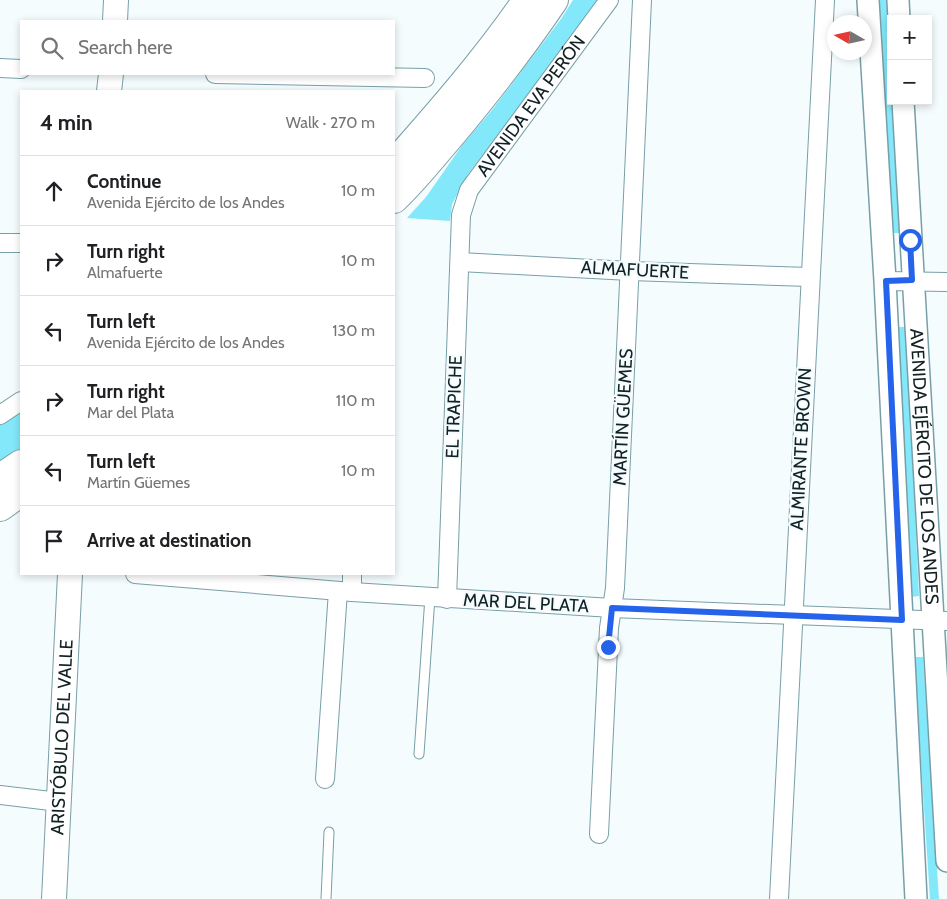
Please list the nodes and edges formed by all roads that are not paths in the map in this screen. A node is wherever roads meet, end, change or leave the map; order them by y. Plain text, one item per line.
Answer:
1 (116, 0) edge
2 (527, 0) edge
3 (554, 0) edge
4 (609, 0) edge
5 (642, 0) edge
6 (825, 0) edge
7 (868, 0) edge
8 (898, 0) edge
9 (898, 15) edge
10 (115, 20) edge
11 (0, 68) edge
12 (20, 69) edge
13 (110, 75) edge
14 (268, 75) edge
15 (425, 78) dead end
16 (109, 90) edge
17 (903, 105) edge
18 (395, 163) edge
19 (395, 198) edge
20 (461, 215) joint
21 (0, 243) edge
22 (20, 243) edge
23 (460, 262) junction
24 (630, 271) junction
25 (810, 277) junction
26 (912, 280) junction
27 (886, 281) junction
28 (947, 282) edge
29 (20, 401) edge
30 (0, 415) edge
31 (20, 465) edge
32 (0, 478) edge
33 (20, 493) edge
34 (0, 506) edge
35 (70, 575) edge
36 (148, 575) edge
37 (352, 575) edge
38 (345, 592) junction
39 (438, 598) junction
40 (612, 608) junction
41 (792, 615) junction
42 (902, 620) junction
43 (940, 620) edge
44 (419, 754) dead end
45 (325, 779) dead end
46 (0, 795) edge
47 (945, 800) edge
48 (59, 802) junction
49 (329, 832) dead end
50 (599, 834) dead end
51 (947, 861) edge
52 (54, 899) edge
53 (326, 899) edge
54 (779, 899) edge
55 (916, 899) edge

1 - 10 main road
2 - 18 main road
3 - 19 main road
4 - 20 street, AVENIDA EVA PERÓN
5 - 24 street, MARTÍN GÜEMES
6 - 25 street, ALMIRANTE BROWN
7 - 27 street, AVENIDA EJÉRCITO DE LOS ANDES
8 - 9 street
11 - 12 street
13 - 16 main road
14 - 15 street
17 - 26 street, AVENIDA EJÉRCITO DE LOS ANDES
20 - 23 street, EL TRAPICHE
21 - 22 street
23 - 24 street, ALMAFUERTE
23 - 39 street, EL TRAPICHE
24 - 25 street, ALMAFUERTE
24 - 40 street, MARTÍN GÜEMES
25 - 41 street, ALMIRANTE BROWN
26 - 27 street
26 - 28 street
26 - 43 street, AVENIDA EJÉRCITO DE LOS ANDES
27 - 42 street, AVENIDA EJÉRCITO DE LOS ANDES
29 - 30 street
31 - 32 main road
33 - 34 main road
35 - 48 main road, ARISTÓBULO DEL VALLE
36 - 38 street, MAR DEL PLATA
37 - 38 street
38 - 39 street, MAR DEL PLATA
38 - 45 street
39 - 40 street, MAR DEL PLATA
39 - 44 lane
40 - 41 street, MAR DEL PLATA
40 - 50 street, MARTÍN GÜEMES
41 - 42 street, MAR DEL PLATA
41 - 54 street, ALMIRANTE BROWN
42 - 43 street, MAR DEL PLATA
42 - 55 street, AVENIDA EJÉRCITO DE LOS ANDES
43 - 47 street, AVENIDA EJÉRCITO DE LOS ANDES
46 - 48 street
47 - 51 street, AVENIDA EJÉRCITO DE LOS ANDES
48 - 52 main road, ARISTÓBULO DEL VALLE
49 - 53 lane

